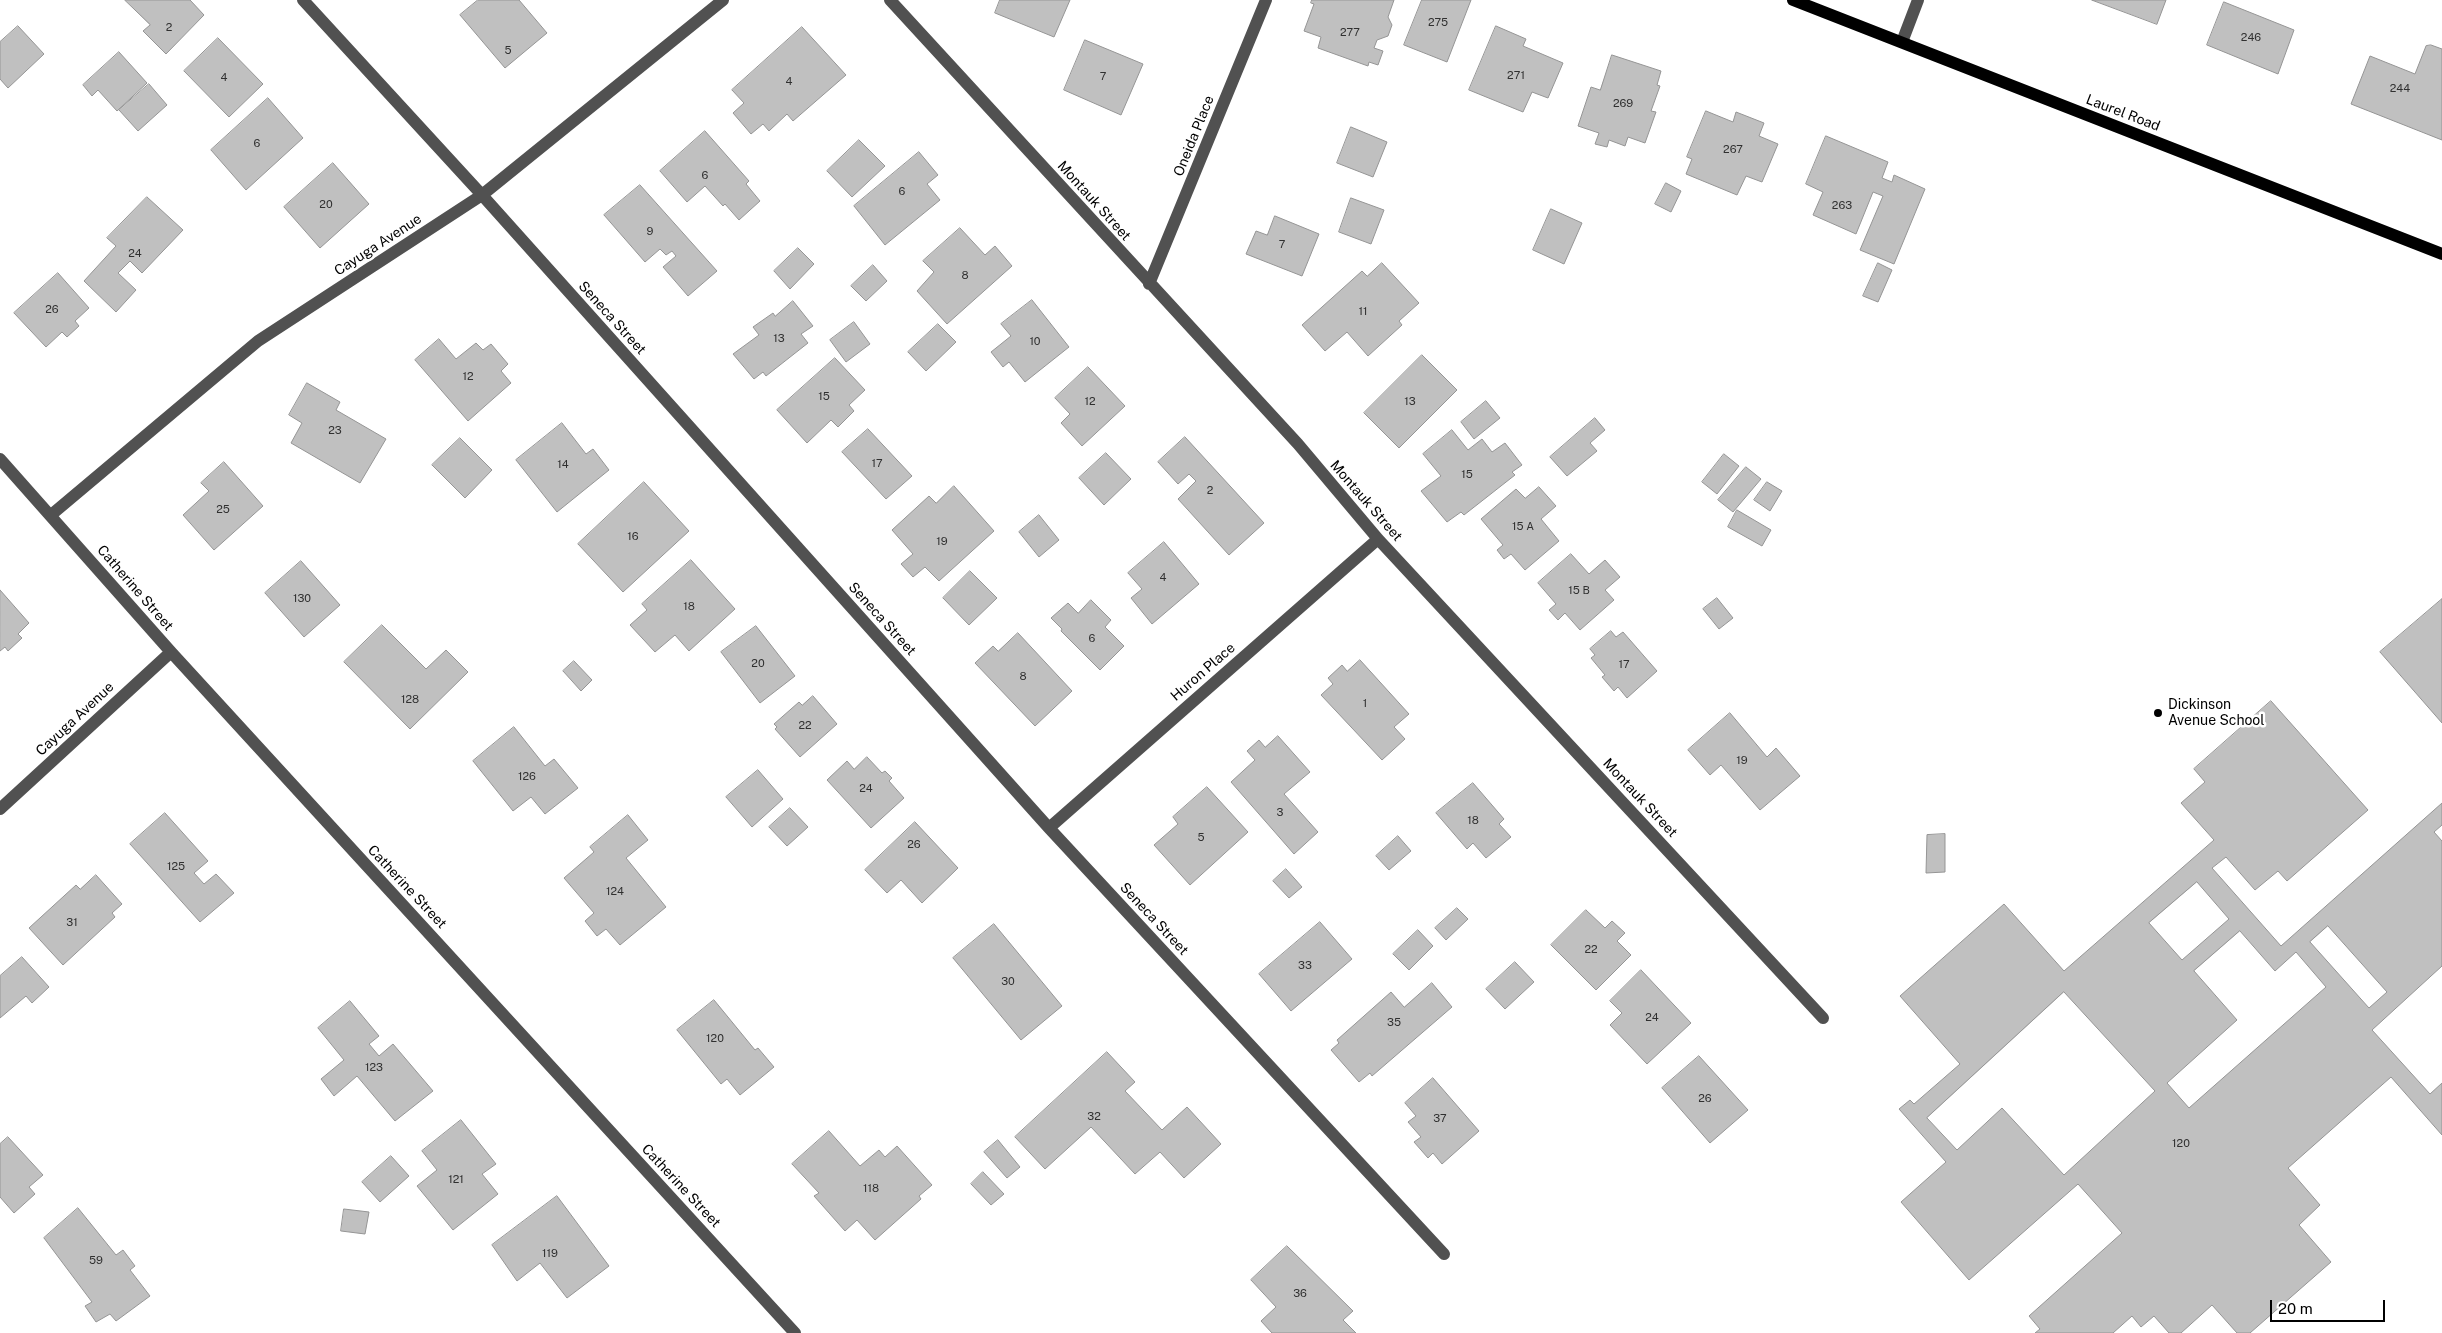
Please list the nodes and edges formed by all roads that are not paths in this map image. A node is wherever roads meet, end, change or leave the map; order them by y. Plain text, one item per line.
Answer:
1 (303, 0) edge
2 (723, 0) edge
3 (890, 0) edge
4 (1266, 0) edge
5 (1793, 0) edge
6 (1918, 0) edge
7 (1902, 42) junction
8 (482, 195) junction
9 (2442, 254) edge
10 (1149, 284) junction
11 (0, 459) edge
12 (51, 515) junction
13 (1378, 539) junction
14 (171, 652) junction
15 (0, 809) edge
16 (1049, 828) junction
17 (1823, 1018) dead end
18 (1444, 1254) dead end
19 (795, 1333) edge

1 - 8 street, Seneca Street
2 - 8 street, Cayuga Avenue
3 - 10 street, Montauk Street
4 - 10 street, Oneida Place
5 - 7 main road, Laurel Road
6 - 7 street
7 - 9 main road, Laurel Road
8 - 12 street, Cayuga Avenue
8 - 16 street, Seneca Street
10 - 13 street, Montauk Street
11 - 12 street, Catherine Street
12 - 14 street, Catherine Street
13 - 16 street, Huron Place
13 - 17 street, Montauk Street
14 - 15 street, Cayuga Avenue
14 - 19 street, Catherine Street
16 - 18 street, Seneca Street

